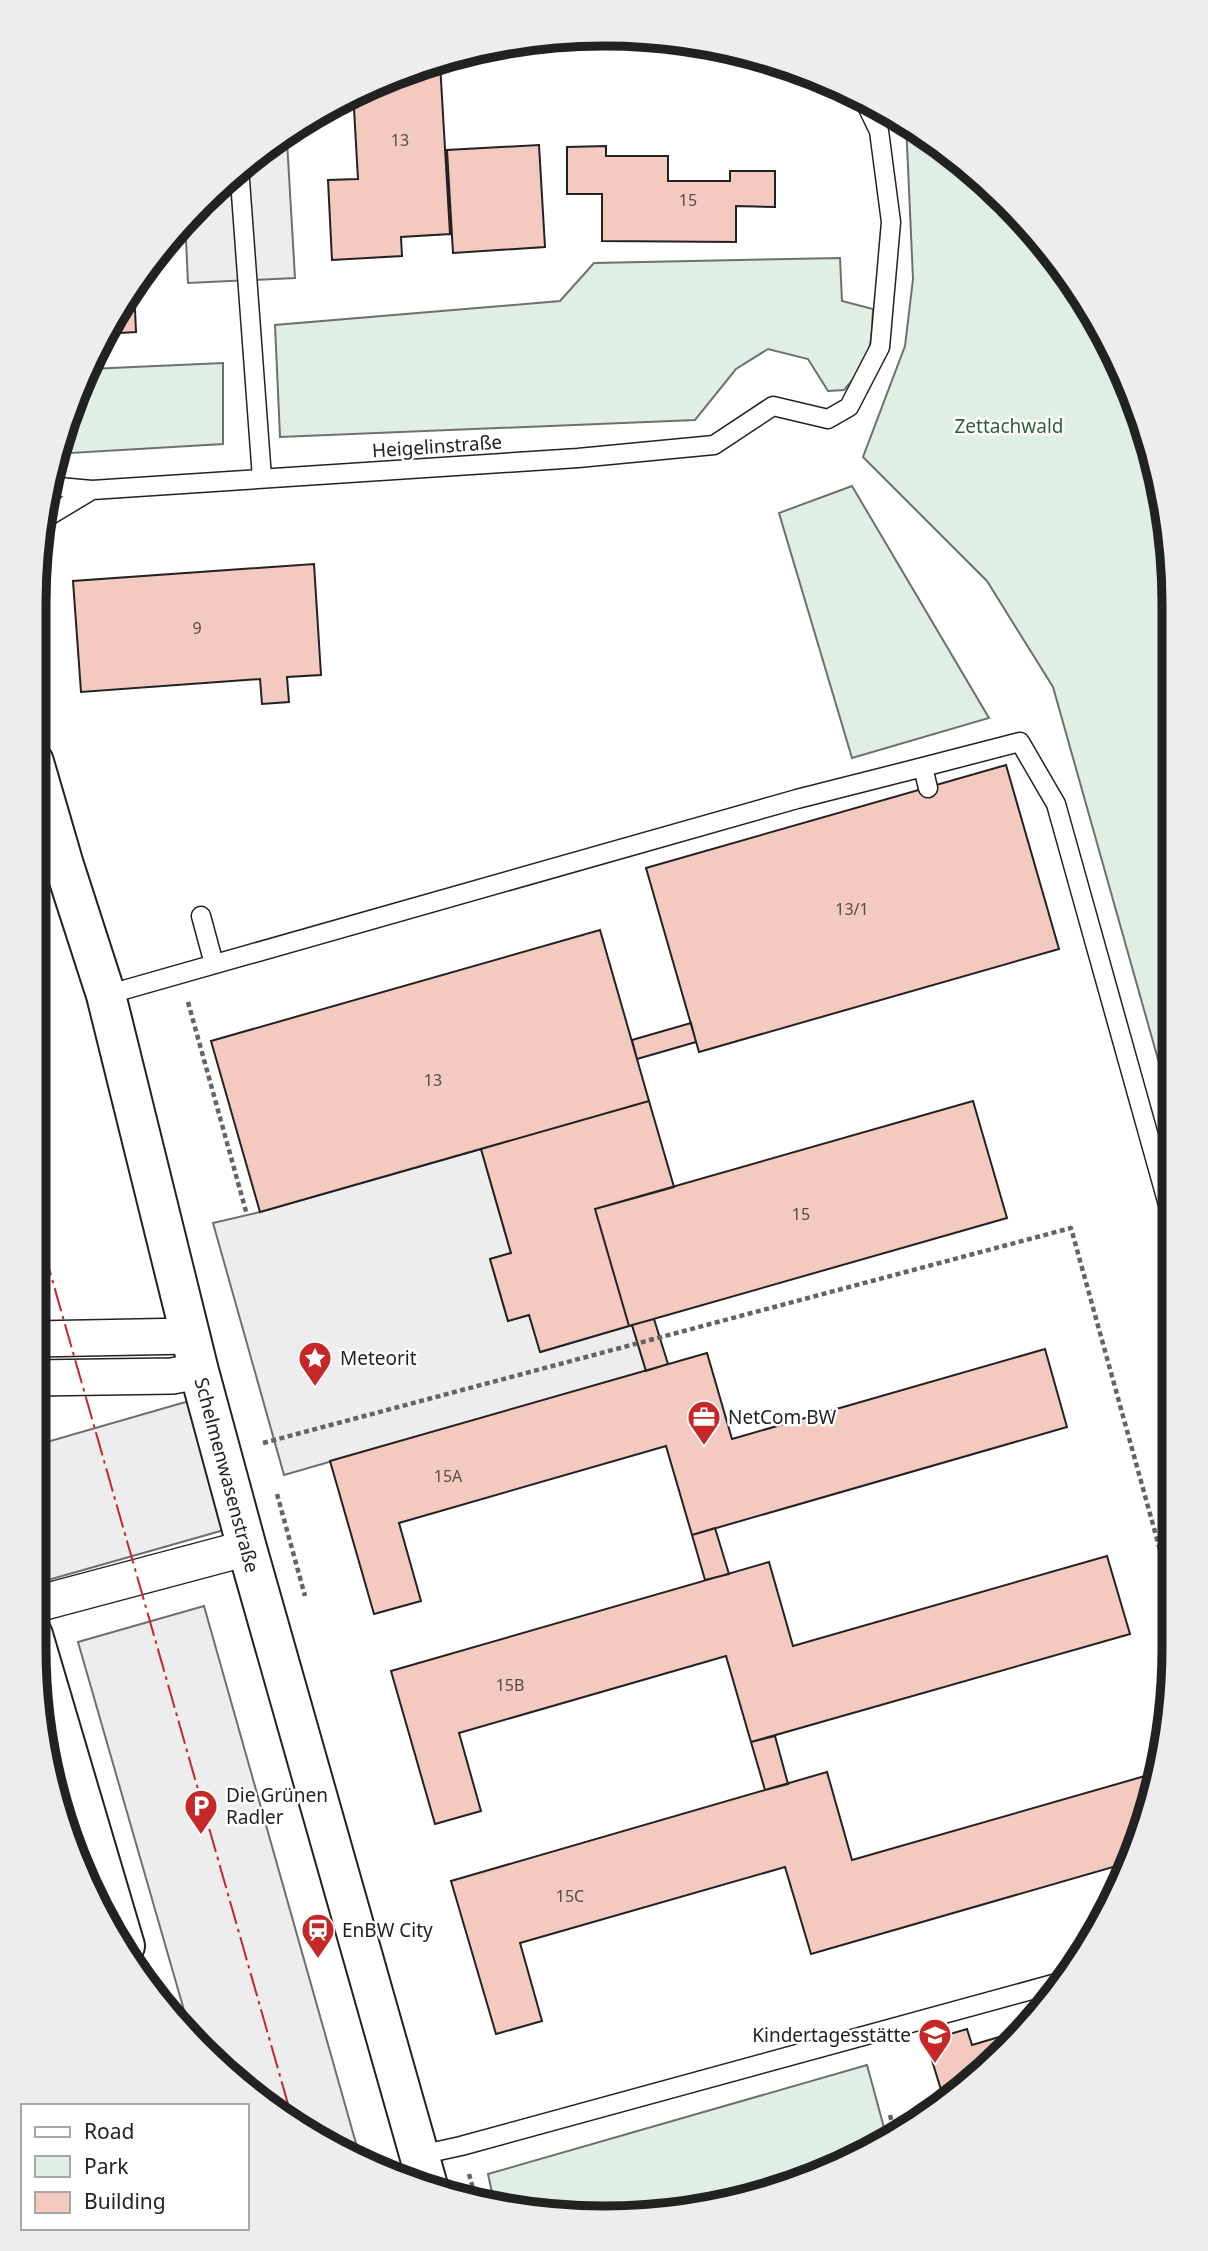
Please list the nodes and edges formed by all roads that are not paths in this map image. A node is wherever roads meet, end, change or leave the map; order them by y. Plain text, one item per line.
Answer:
1 (870, 113) edge
2 (240, 181) edge
3 (262, 478) junction
4 (58, 486) edge
5 (92, 490) junction
6 (53, 513) edge
7 (923, 768) junction
8 (928, 788) dead end
9 (46, 847) edge
10 (49, 868) edge
11 (201, 916) dead end
12 (214, 964) junction
13 (106, 995) junction
14 (1162, 1183) edge
15 (46, 1340) edge
16 (195, 1354) junction
17 (46, 1378) edge
18 (247, 1548) junction
19 (46, 1602) edge
20 (48, 1692) edge
21 (94, 1871) edge
22 (105, 1898) edge
23 (1048, 1985) edge
24 (424, 2171) edge

1 - 3 lane, Heigelinstraße
2 - 3 lane
3 - 5 lane, Heigelinstraße
4 - 5 lane, Heigelinstraße
5 - 6 lane, Heigelinstraße
7 - 8 lane
7 - 12 lane
7 - 14 lane
9 - 10 street, Schelmenwasenstraße
10 - 13 street, Schelmenwasenstraße
11 - 12 lane
12 - 13 lane
13 - 16 street, Schelmenwasenstraße
15 - 16 street
16 - 17 street
16 - 18 street, Schelmenwasenstraße
18 - 19 street
18 - 24 street, Schelmenwasenstraße
20 - 21 street
21 - 22 street
23 - 24 lane

